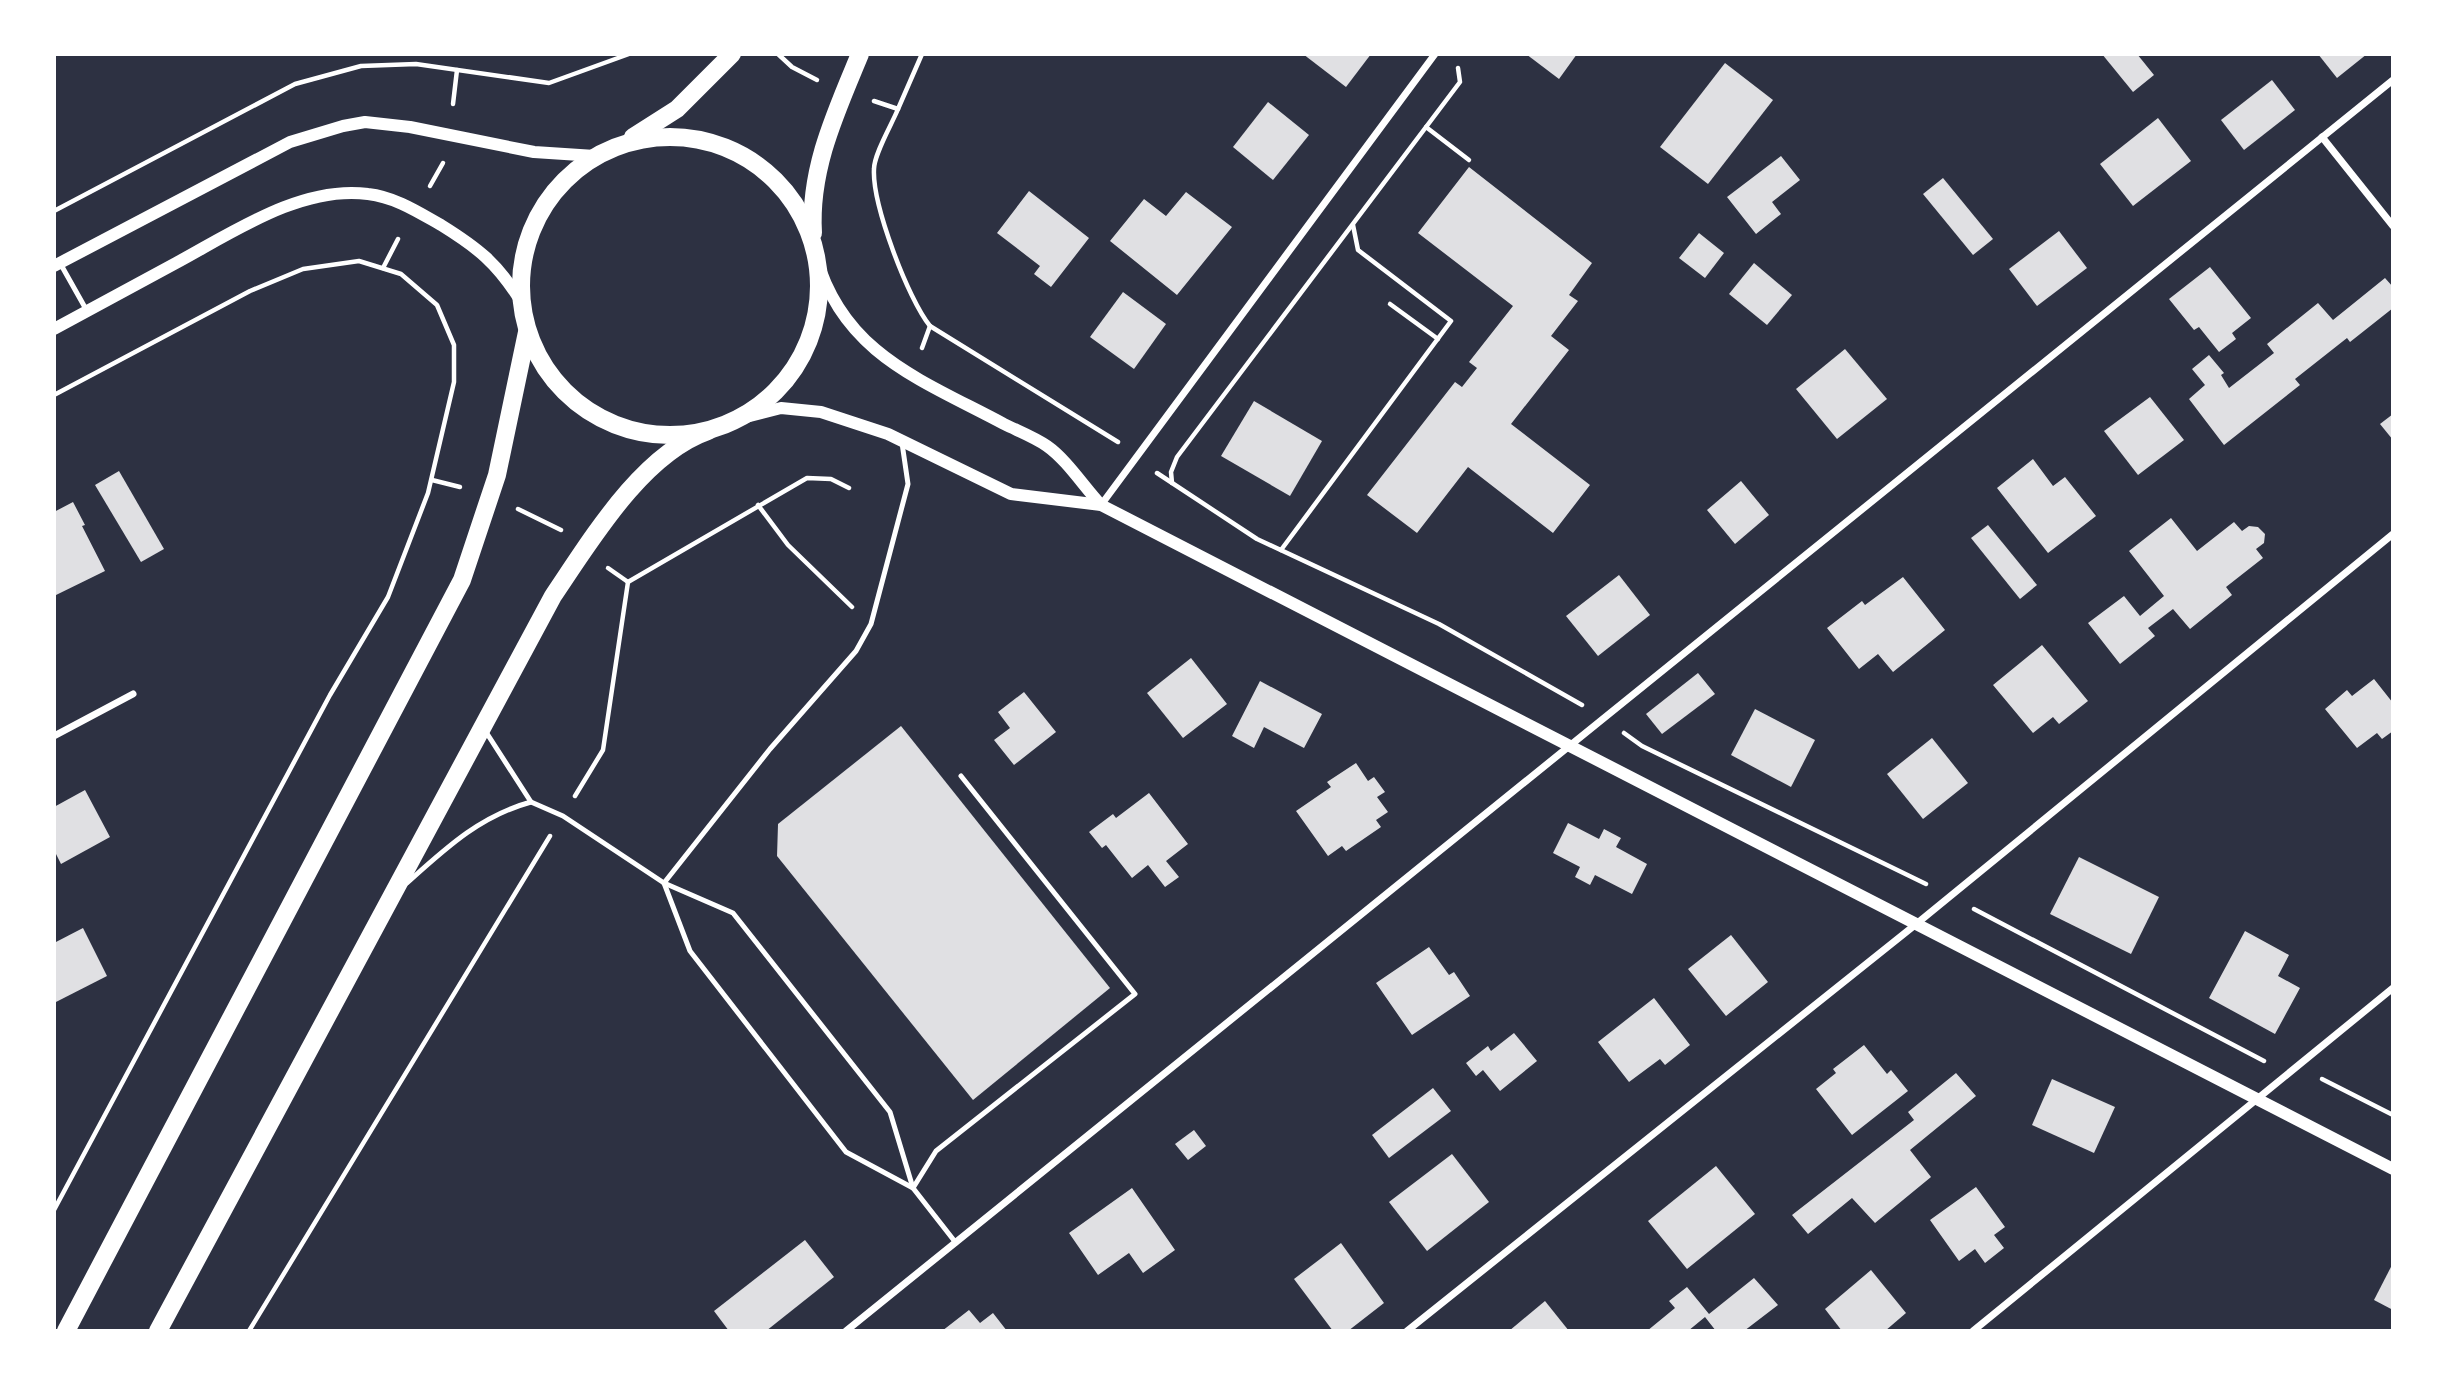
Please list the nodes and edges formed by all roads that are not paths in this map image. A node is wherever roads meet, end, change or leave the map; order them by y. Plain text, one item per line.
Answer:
1 (732, 54) edge
2 (860, 54) edge
3 (1435, 54) edge
4 (2393, 80) edge
5 (2322, 137) junction
6 (617, 146) junction
7 (596, 156) junction
8 (2393, 226) edge
9 (815, 251) junction
10 (57, 264) edge
11 (520, 300) junction
12 (87, 311) junction
13 (54, 328) edge
14 (527, 332) junction
15 (738, 419) junction
16 (708, 431) junction
17 (902, 440) junction
18 (1101, 505) junction
19 (2393, 534) edge
20 (133, 694) dead end
21 (483, 726) junction
22 (54, 736) edge
23 (1570, 747) junction
24 (961, 776) dead end
25 (531, 802) junction
26 (664, 883) junction
27 (391, 898) junction
28 (1915, 925) junction
29 (2393, 988) edge
30 (2256, 1099) junction
31 (2393, 1169) edge
32 (913, 1188) junction
33 (956, 1243) junction
34 (66, 1331) edge
35 (158, 1331) edge
36 (846, 1331) edge
37 (1407, 1331) edge
38 (1973, 1331) edge

1 - 6 main road
2 - 9 main road
3 - 18 street
4 - 5 street
5 - 8 street
5 - 23 street
6 - 7 main road
6 - 9 main road
7 - 10 street
7 - 11 main road
9 - 15 main road
9 - 18 street
10 - 12 lane
11 - 12 street
11 - 14 main road
12 - 13 street
14 - 16 main road
14 - 34 main road
15 - 16 main road
15 - 17 street
16 - 21 main road
17 - 18 street
17 - 26 lane
18 - 23 street
19 - 28 street
20 - 22 street
21 - 25 lane
21 - 27 main road
23 - 28 street
23 - 33 street
24 - 32 lane
25 - 26 lane
25 - 27 lane
26 - 32 lane
26 - 32 lane
27 - 35 main road
28 - 30 street
28 - 37 street
29 - 30 street
30 - 31 street
30 - 38 street
32 - 33 lane
33 - 36 street

